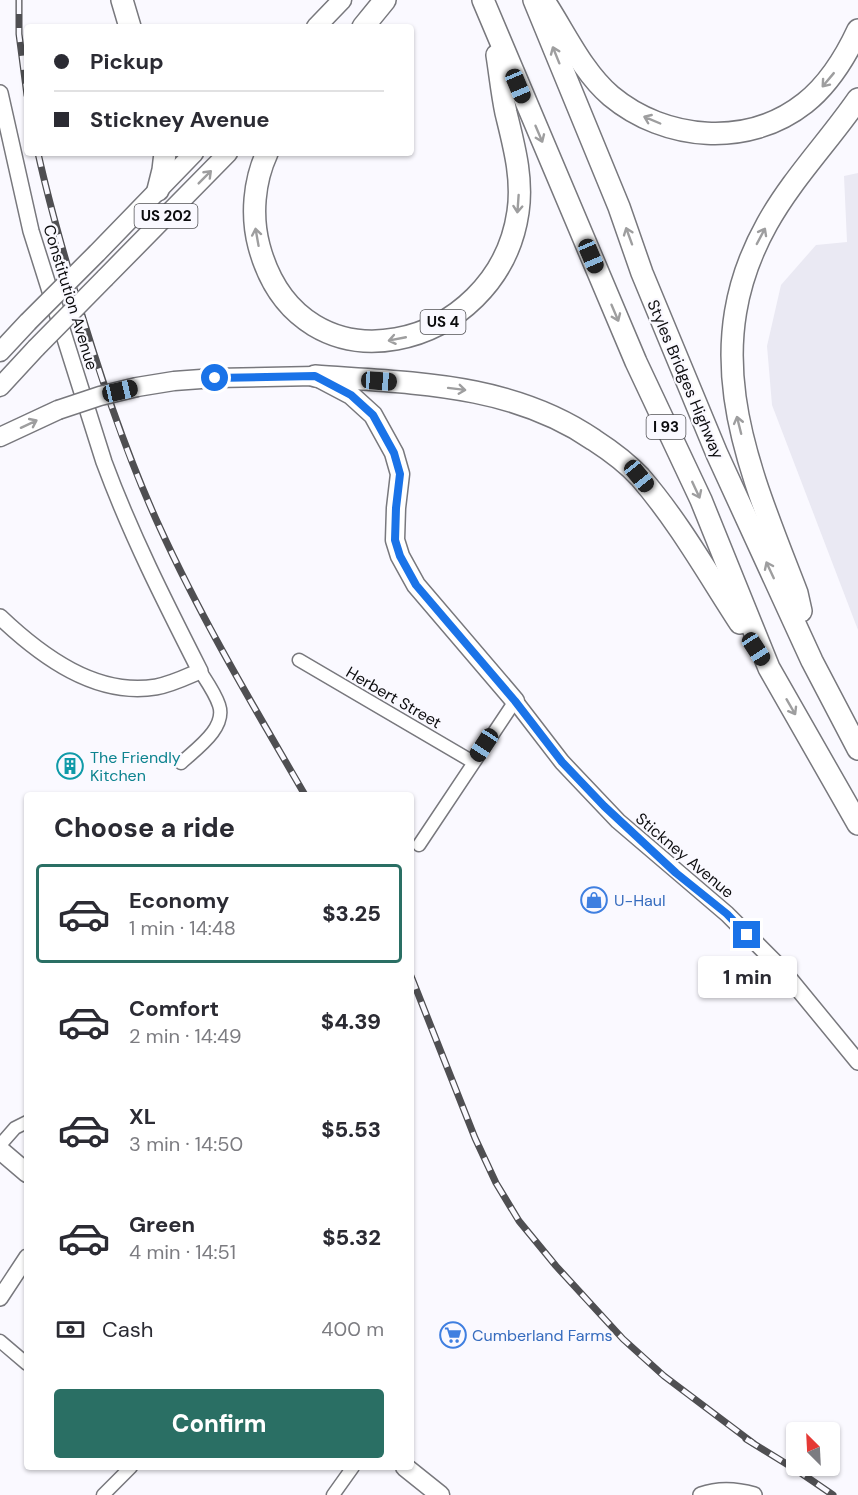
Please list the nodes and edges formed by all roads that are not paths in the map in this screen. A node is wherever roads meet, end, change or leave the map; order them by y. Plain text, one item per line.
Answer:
1 (122, 0) edge
2 (342, 0) edge
3 (483, 0) edge
4 (534, 0) edge
5 (543, 0) edge
6 (374, 13) edge
7 (491, 22) junction
8 (129, 24) edge
9 (319, 24) edge
10 (360, 24) edge
11 (858, 30) edge
12 (0, 93) edge
13 (858, 99) edge
14 (165, 156) edge
15 (191, 156) edge
16 (225, 156) edge
17 (266, 156) edge
18 (158, 190) junction
19 (0, 352) edge
20 (315, 376) junction
21 (0, 387) edge
22 (0, 437) edge
23 (0, 617) edge
24 (299, 660) dead end
25 (812, 661) junction
26 (769, 668) junction
27 (201, 671) junction
28 (515, 701) junction
29 (858, 749) edge
30 (473, 762) junction
31 (181, 763) dead end
32 (858, 824) edge
33 (419, 845) dead end
34 (858, 1062) edge
35 (24, 1124) edge
36 (0, 1148) edge
37 (24, 1170) edge
38 (24, 1262) edge
39 (0, 1298) edge
40 (0, 1341) edge
41 (24, 1361) edge
42 (128, 1470) edge
43 (351, 1470) edge
44 (409, 1470) edge
45 (103, 1495) edge
46 (333, 1495) edge
47 (440, 1495) edge
48 (701, 1495) edge
49 (754, 1495) edge

1 - 8 highway
2 - 9 main road
3 - 7 highway, I 93
25 -> 4 highway, Styles Bridges Highway / I 93
11 -> 5 highway
6 - 10 main road
7 -> 17 highway, US 4
7 -> 26 highway, I 93
12 - 27 street, Constitution Avenue
25 -> 13 highway
14 - 18 highway
15 - 18 main road, US 202
21 -> 16 main road, US 202, bridge
18 - 19 main road, US 202, bridge
22 -> 20 main road, bridge
20 -> 26 highway
20 - 28 main road
23 - 27 street
24 - 30 street, Herbert Street
25 - 29 highway, Styles Bridges Highway / I 93
26 -> 32 highway, I 93
27 - 31 street
28 - 30 street
28 - 34 street, Stickney Avenue
30 - 33 street
35 - 36 street
36 - 37 main road
38 - 39 street
40 - 41 street
42 - 45 street
43 - 46 street
44 - 47 main road
48 - 49 street

